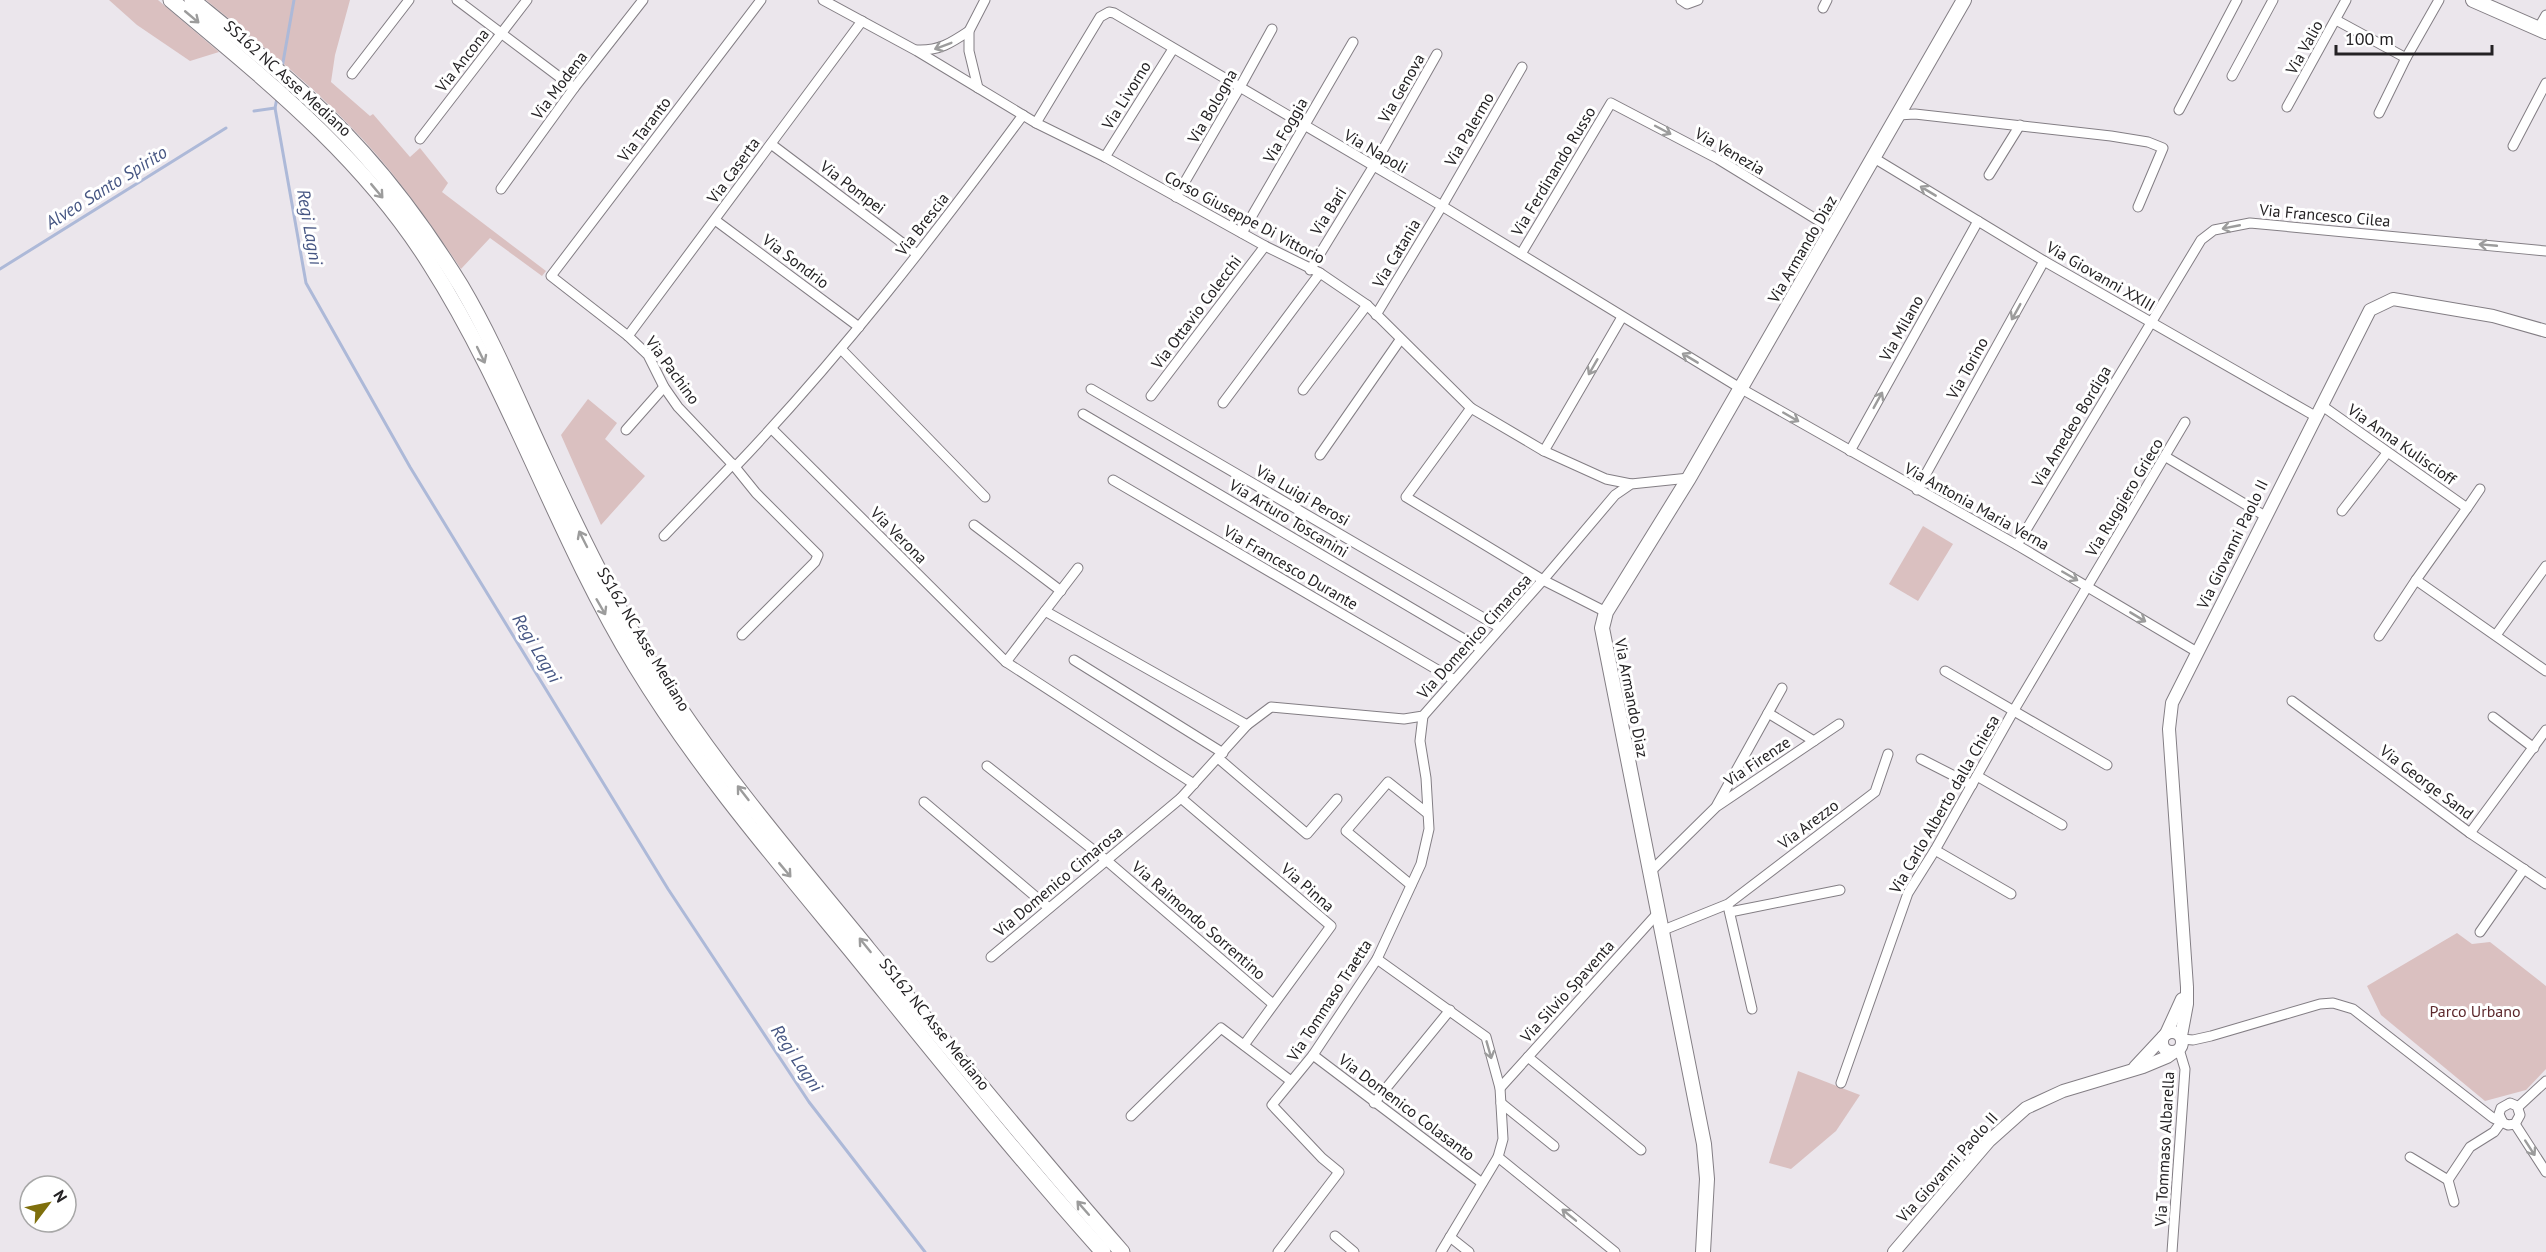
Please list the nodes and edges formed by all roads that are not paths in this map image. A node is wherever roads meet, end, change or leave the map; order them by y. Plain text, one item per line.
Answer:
1 (171, 0) edge
2 (192, 0) edge
3 (409, 0) edge
4 (458, 0) edge
5 (527, 0) edge
6 (643, 0) edge
7 (761, 0) edge
8 (824, 0) edge
9 (985, 0) edge
10 (1698, 0) edge
11 (1964, 0) edge
12 (2237, 0) edge
13 (2273, 0) edge
14 (2346, 0) edge
15 (2439, 0) edge
16 (2473, 0) edge
17 (1684, 2) edge
18 (2546, 15) edge
19 (2336, 20) junction
20 (862, 21) junction
21 (1272, 28) dead end
22 (2542, 30) edge
23 (969, 31) junction
24 (501, 34) junction
25 (1353, 42) dead end
26 (914, 49) junction
27 (1173, 49) junction
28 (1437, 54) dead end
29 (2406, 58) junction
30 (1522, 67) dead end
31 (352, 74) dead end
32 (2232, 76) dead end
33 (2546, 83) edge
34 (1240, 87) junction
35 (574, 88) junction
36 (978, 88) junction
37 (1611, 103) joint
38 (2287, 107) dead end
39 (2179, 110) dead end
40 (2379, 113) dead end
41 (1023, 115) junction
42 (1898, 115) junction
43 (1036, 123) junction
44 (2020, 125) junction
45 (1305, 126) junction
46 (420, 138) dead end
47 (771, 144) junction
48 (2512, 146) dead end
49 (1105, 157) junction
50 (1874, 158) junction
51 (1373, 167) junction
52 (1989, 176) dead end
53 (501, 189) dead end
54 (1176, 196) junction
55 (1442, 206) junction
56 (2138, 207) dead end
57 (715, 220) junction
58 (1978, 221) junction
59 (1832, 229) junction
60 (1242, 233) junction
61 (1265, 246) junction
62 (2546, 251) edge
63 (917, 254) junction
64 (1521, 254) junction
65 (2044, 261) junction
66 (1315, 271) junction
67 (551, 276) joint
68 (1367, 305) junction
69 (1376, 315) junction
70 (1622, 317) junction
71 (2150, 321) junction
72 (859, 327) junction
73 (2546, 330) edge
74 (628, 336) junction
75 (1400, 340) junction
76 (841, 350) junction
77 (664, 387) junction
78 (1740, 388) junction
79 (1091, 389) dead end
80 (1303, 390) dead end
81 (1151, 396) dead end
82 (1223, 404) dead end
83 (1471, 408) junction
84 (2318, 410) junction
85 (1083, 414) dead end
86 (2185, 422) dead end
87 (772, 429) junction
88 (626, 430) dead end
89 (1544, 451) junction
90 (1850, 451) junction
91 (2387, 453) junction
92 (1320, 455) dead end
93 (2166, 457) junction
94 (734, 465) junction
95 (1689, 478) junction
96 (1113, 480) dead end
97 (1631, 484) junction
98 (2480, 489) dead end
99 (1917, 490) junction
100 (985, 497) dead end
101 (2467, 508) junction
102 (2342, 511) dead end
103 (2265, 516) junction
104 (974, 525) dead end
105 (664, 536) dead end
106 (2017, 545) junction
107 (2546, 566) edge
108 (1078, 568) dead end
109 (1543, 580) junction
110 (2416, 580) junction
111 (2088, 587) junction
112 (1061, 591) junction
113 (1046, 611) junction
114 (1606, 612) junction
115 (1499, 627) junction
116 (742, 635) dead end
117 (2496, 635) junction
118 (2379, 636) dead end
119 (1480, 649) junction
120 (2197, 652) junction
121 (1074, 660) dead end
122 (1006, 662) junction
123 (1945, 670) dead end
124 (2546, 671) edge
125 (1453, 679) junction
126 (1782, 687) dead end
127 (2292, 700) dead end
128 (2014, 710) junction
129 (1768, 713) junction
130 (1423, 716) junction
131 (2493, 717) dead end
132 (1247, 724) junction
133 (1839, 724) dead end
134 (2546, 730) edge
135 (1814, 741) junction
136 (2534, 748) junction
137 (1888, 754) dead end
138 (1221, 755) junction
139 (1921, 759) dead end
140 (2108, 765) dead end
141 (987, 766) dead end
142 (1977, 776) junction
143 (1194, 784) junction
144 (1972, 785) junction
145 (1181, 798) junction
146 (1337, 799) dead end
147 (924, 802) dead end
148 (1716, 807) junction
149 (1427, 813) junction
150 (2062, 825) dead end
151 (2470, 833) junction
152 (1935, 850) junction
153 (1106, 860) junction
154 (2524, 869) junction
155 (1650, 872) junction
156 (2546, 884) edge
157 (1411, 885) junction
158 (1840, 890) dead end
159 (2011, 894) dead end
160 (1049, 908) junction
161 (1729, 908) junction
162 (1657, 914) junction
163 (1661, 931) junction
164 (2480, 932) dead end
165 (991, 957) dead end
166 (1377, 958) junction
167 (2187, 987) junction
168 (1273, 1004) junction
169 (1752, 1009) dead end
170 (1450, 1010) junction
171 (2164, 1035) junction
172 (2179, 1044) junction
173 (1244, 1045) junction
174 (1313, 1055) junction
175 (1528, 1057) junction
176 (2129, 1071) junction
177 (1291, 1081) junction
178 (2546, 1081) edge
179 (1841, 1083) dead end
180 (1500, 1088) junction
181 (1374, 1103) junction
182 (1501, 1103) junction
183 (2518, 1107) junction
184 (1131, 1116) dead end
185 (2502, 1121) junction
186 (2514, 1124) junction
187 (1554, 1146) dead end
188 (1641, 1150) dead end
189 (1498, 1157) junction
190 (2410, 1157) dead end
191 (2546, 1172) edge
192 (2448, 1180) junction
193 (1482, 1184) junction
194 (2454, 1202) dead end
195 (1335, 1236) dead end
196 (1450, 1237) junction
197 (1104, 1252) edge
198 (1122, 1252) edge
199 (1278, 1252) edge
200 (1354, 1252) edge
201 (1441, 1252) edge
202 (1469, 1252) edge
203 (1615, 1252) edge
204 (1703, 1252) edge
205 (1894, 1252) edge
206 (2172, 1252) edge

1 -> 197 highway, SS162 NC Asse Mediano
198 -> 2 highway, SS162 NC Asse Mediano
3 - 31 street
4 - 24 street
5 - 24 street, Via Ancona
6 - 35 street, Via Modena
7 - 67 street, Via Taranto
8 - 20 street, Corso Giuseppe Di Vittorio
9 - 23 street
10 - 17 street
11 - 42 main road, Via Armando Diaz
12 - 39 street
13 - 32 street
14 - 19 street, Via Valio
15 - 29 street
16 - 22 main road
18 - 22 street
19 - 29 street
19 - 38 street, Via Valio
20 - 26 street, Corso Giuseppe Di Vittorio
20 - 47 street, Via Caserta
21 - 34 street, Via Bologna
23 -> 26 street
23 - 36 street
24 - 35 street
24 - 46 street, Via Ancona
25 - 45 street, Via Foggia
26 - 36 street, Corso Giuseppe Di Vittorio
27 - 34 street, Via Napoli
27 - 43 street, Via Napoli
27 - 49 street, Via Livorno
28 - 51 street, Via Genova
29 - 40 street
30 - 55 street, Via Palermo
33 - 48 street
34 - 45 street, Via Napoli
34 - 54 street, Via Bologna
35 - 53 street, Via Modena
36 - 41 street, Corso Giuseppe Di Vittorio
37 -> 59 street, Via Venezia
37 - 64 street, Via Ferdinando Russo
41 - 43 street, Corso Giuseppe Di Vittorio
41 - 63 street, Via Brescia
42 - 44 street
42 - 50 main road, Via Armando Diaz
43 - 49 street, Corso Giuseppe Di Vittorio
44 - 52 street
44 - 56 street
45 - 51 street, Via Napoli
45 - 60 street, Via Foggia
47 - 57 street, Via Caserta
47 - 63 street, Via Pompei
49 - 54 street, Corso Giuseppe Di Vittorio
58 -> 50 street, Via Giovanni XXIII
50 - 59 main road, Via Armando Diaz
51 - 55 street, Via Napoli
51 - 66 street, Via Bari
54 - 60 street, Corso Giuseppe Di Vittorio
55 - 64 street, Via Napoli
55 - 69 street, Via Catania
57 - 72 street, Via Sondrio
57 - 74 street, Via Caserta
58 - 65 street, Via Giovanni XXIII
90 -> 58 street, Via Milano
59 - 78 main road, Via Armando Diaz
60 - 61 street, Corso Giuseppe Di Vittorio
61 - 66 street, Corso Giuseppe Di Vittorio
61 - 81 street, Via Ottavio Colecchi
62 -> 71 street, Via Francesco Cilea
63 - 72 street, Via Brescia
64 - 70 street, Via Napoli
65 - 71 street, Via Giovanni XXIII
65 -> 99 street, Via Torino
66 - 68 street, Corso Giuseppe Di Vittorio
66 - 82 street, Via Bari
67 - 74 street, Via Pachino
68 - 69 street, Corso Giuseppe Di Vittorio
68 - 80 street
69 - 75 street, Corso Giuseppe Di Vittorio
78 -> 70 street, Via Napoli
70 -> 89 street
71 - 84 street, Via Giovanni XXIII
71 - 106 street, Via Amedeo Bordiga
72 - 76 street, Via Brescia
73 - 84 street, Via Giovanni Paolo II
74 - 77 street, Via Pachino
75 - 83 street, Corso Giuseppe Di Vittorio
75 - 92 street
76 - 87 street, Via Brescia
76 - 100 street
77 - 88 street
77 - 94 street, Via Pachino
78 -> 90 street, Via Antonia Maria Verna
78 - 95 main road, Via Armando Diaz
79 - 115 street, Via Luigi Perosi
83 - 89 street, Corso Giuseppe Di Vittorio
83 - 109 street
84 - 91 street, Via Anna Kuliscioff
84 - 103 street, Via Giovanni Paolo II
85 - 119 street, Via Arturo Toscanini
86 - 93 street, Via Ruggiero Grieco
87 - 94 street, Via Brescia
87 - 122 street, Via Verona
89 - 97 street, Corso Giuseppe Di Vittorio
90 - 99 street, Via Antonia Maria Verna
91 - 101 street, Via Anna Kuliscioff
91 - 102 street
93 - 103 street
93 - 111 street, Via Ruggiero Grieco
94 - 105 street, Via Brescia
94 - 116 street, Via Pachino
95 - 97 street
95 - 114 main road, Via Armando Diaz
96 - 125 street, Via Francesco Durante
97 - 109 street, Via Domenico Cimarosa
98 - 101 street
99 - 106 street, Via Antonia Maria Verna
101 - 110 street
103 - 120 street, Via Giovanni Paolo II
104 - 112 street
106 -> 111 street, Via Antonia Maria Verna
107 - 117 street
108 - 112 street
109 - 114 street
109 - 115 street, Via Domenico Cimarosa
110 - 117 street
110 - 118 street
111 -> 120 street, Via Antonia Maria Verna
111 - 128 street, Via Carlo Alberto dalla Chiesa
112 - 113 street
113 - 122 street
113 - 132 street
114 - 155 main road, Via Armando Diaz
115 - 119 street, Via Domenico Cimarosa
117 - 124 street
119 - 125 street, Via Domenico Cimarosa
120 - 167 street, Via Giovanni Paolo II
121 - 138 street
122 - 143 street, Via Verona
123 - 128 street
125 - 130 street, Via Domenico Cimarosa
126 - 129 street, Via Firenze
127 - 151 street, Via George Sand
128 - 140 street
128 - 142 street, Via Carlo Alberto dalla Chiesa
129 - 135 street, Via Firenze
129 - 148 street, Via Firenze
130 - 132 street, Via Domenico Cimarosa
130 - 149 street, Via Tommaso Traetta
131 - 136 street
132 - 138 street, Via Domenico Cimarosa
133 - 135 street, Via Firenze
134 - 136 street
135 - 148 street, Via Firenze
136 - 151 street
137 - 161 street, Via Arezzo
138 - 143 street, Via Domenico Cimarosa
138 - 146 street
139 - 144 street
141 - 153 street, Via Raimondo Sorrentino
142 - 144 street, Via Carlo Alberto dalla Chiesa
142 - 150 street
143 - 145 street, Via Domenico Cimarosa
144 - 152 street, Via Carlo Alberto dalla Chiesa
145 - 153 street, Via Domenico Cimarosa
145 - 168 street, Via Pinna
147 - 160 street
148 - 155 street, Via Firenze
149 - 157 street, Via Tommaso Traetta
149 - 157 street
151 - 154 street, Via George Sand
152 - 159 street
152 - 179 street, Via Carlo Alberto dalla Chiesa
153 - 160 street, Via Domenico Cimarosa
153 - 168 street, Via Raimondo Sorrentino
154 - 156 street, Via George Sand
154 - 164 street
155 - 162 main road, Via Armando Diaz
157 - 166 street, Via Tommaso Traetta
158 - 161 street, Via Arezzo
160 - 165 street, Via Domenico Cimarosa
161 - 163 street, Via Arezzo
161 - 169 street
162 - 163 main road, Via Armando Diaz
162 - 175 street, Via Silvio Spaventa
163 - 204 main road, Via Armando Diaz
166 - 170 street
166 - 174 street, Via Tommaso Traetta
167 - 171 street, Via Giovanni Paolo II
167 - 172 street, Via Giovanni Paolo II
168 - 173 street, Via Pinna
170 -> 180 street
170 - 181 street
171 - 172 street
171 - 172 street
171 - 176 street, Via Giovanni Paolo II
172 - 176 street, Via Giovanni Paolo II
172 - 185 street
172 - 206 street, Via Tommaso Albarella
173 - 177 street
173 - 184 street
174 - 177 street, Via Tommaso Traetta
174 - 181 street, Via Domenico Colasanto
175 - 180 street, Via Silvio Spaventa
175 - 188 street
176 - 205 street, Via Giovanni Paolo II
177 - 199 street, Via Tommaso Traetta
178 - 183 street
180 - 182 street
181 - 193 street, Via Domenico Colasanto
182 - 187 street
182 - 189 street
183 - 185 street
183 - 186 street
185 - 186 street
185 - 192 street
186 -> 191 street
189 - 193 street
203 -> 189 street
190 - 192 street
192 - 194 street
193 - 196 street
195 - 200 street
196 - 201 street
196 - 202 street

